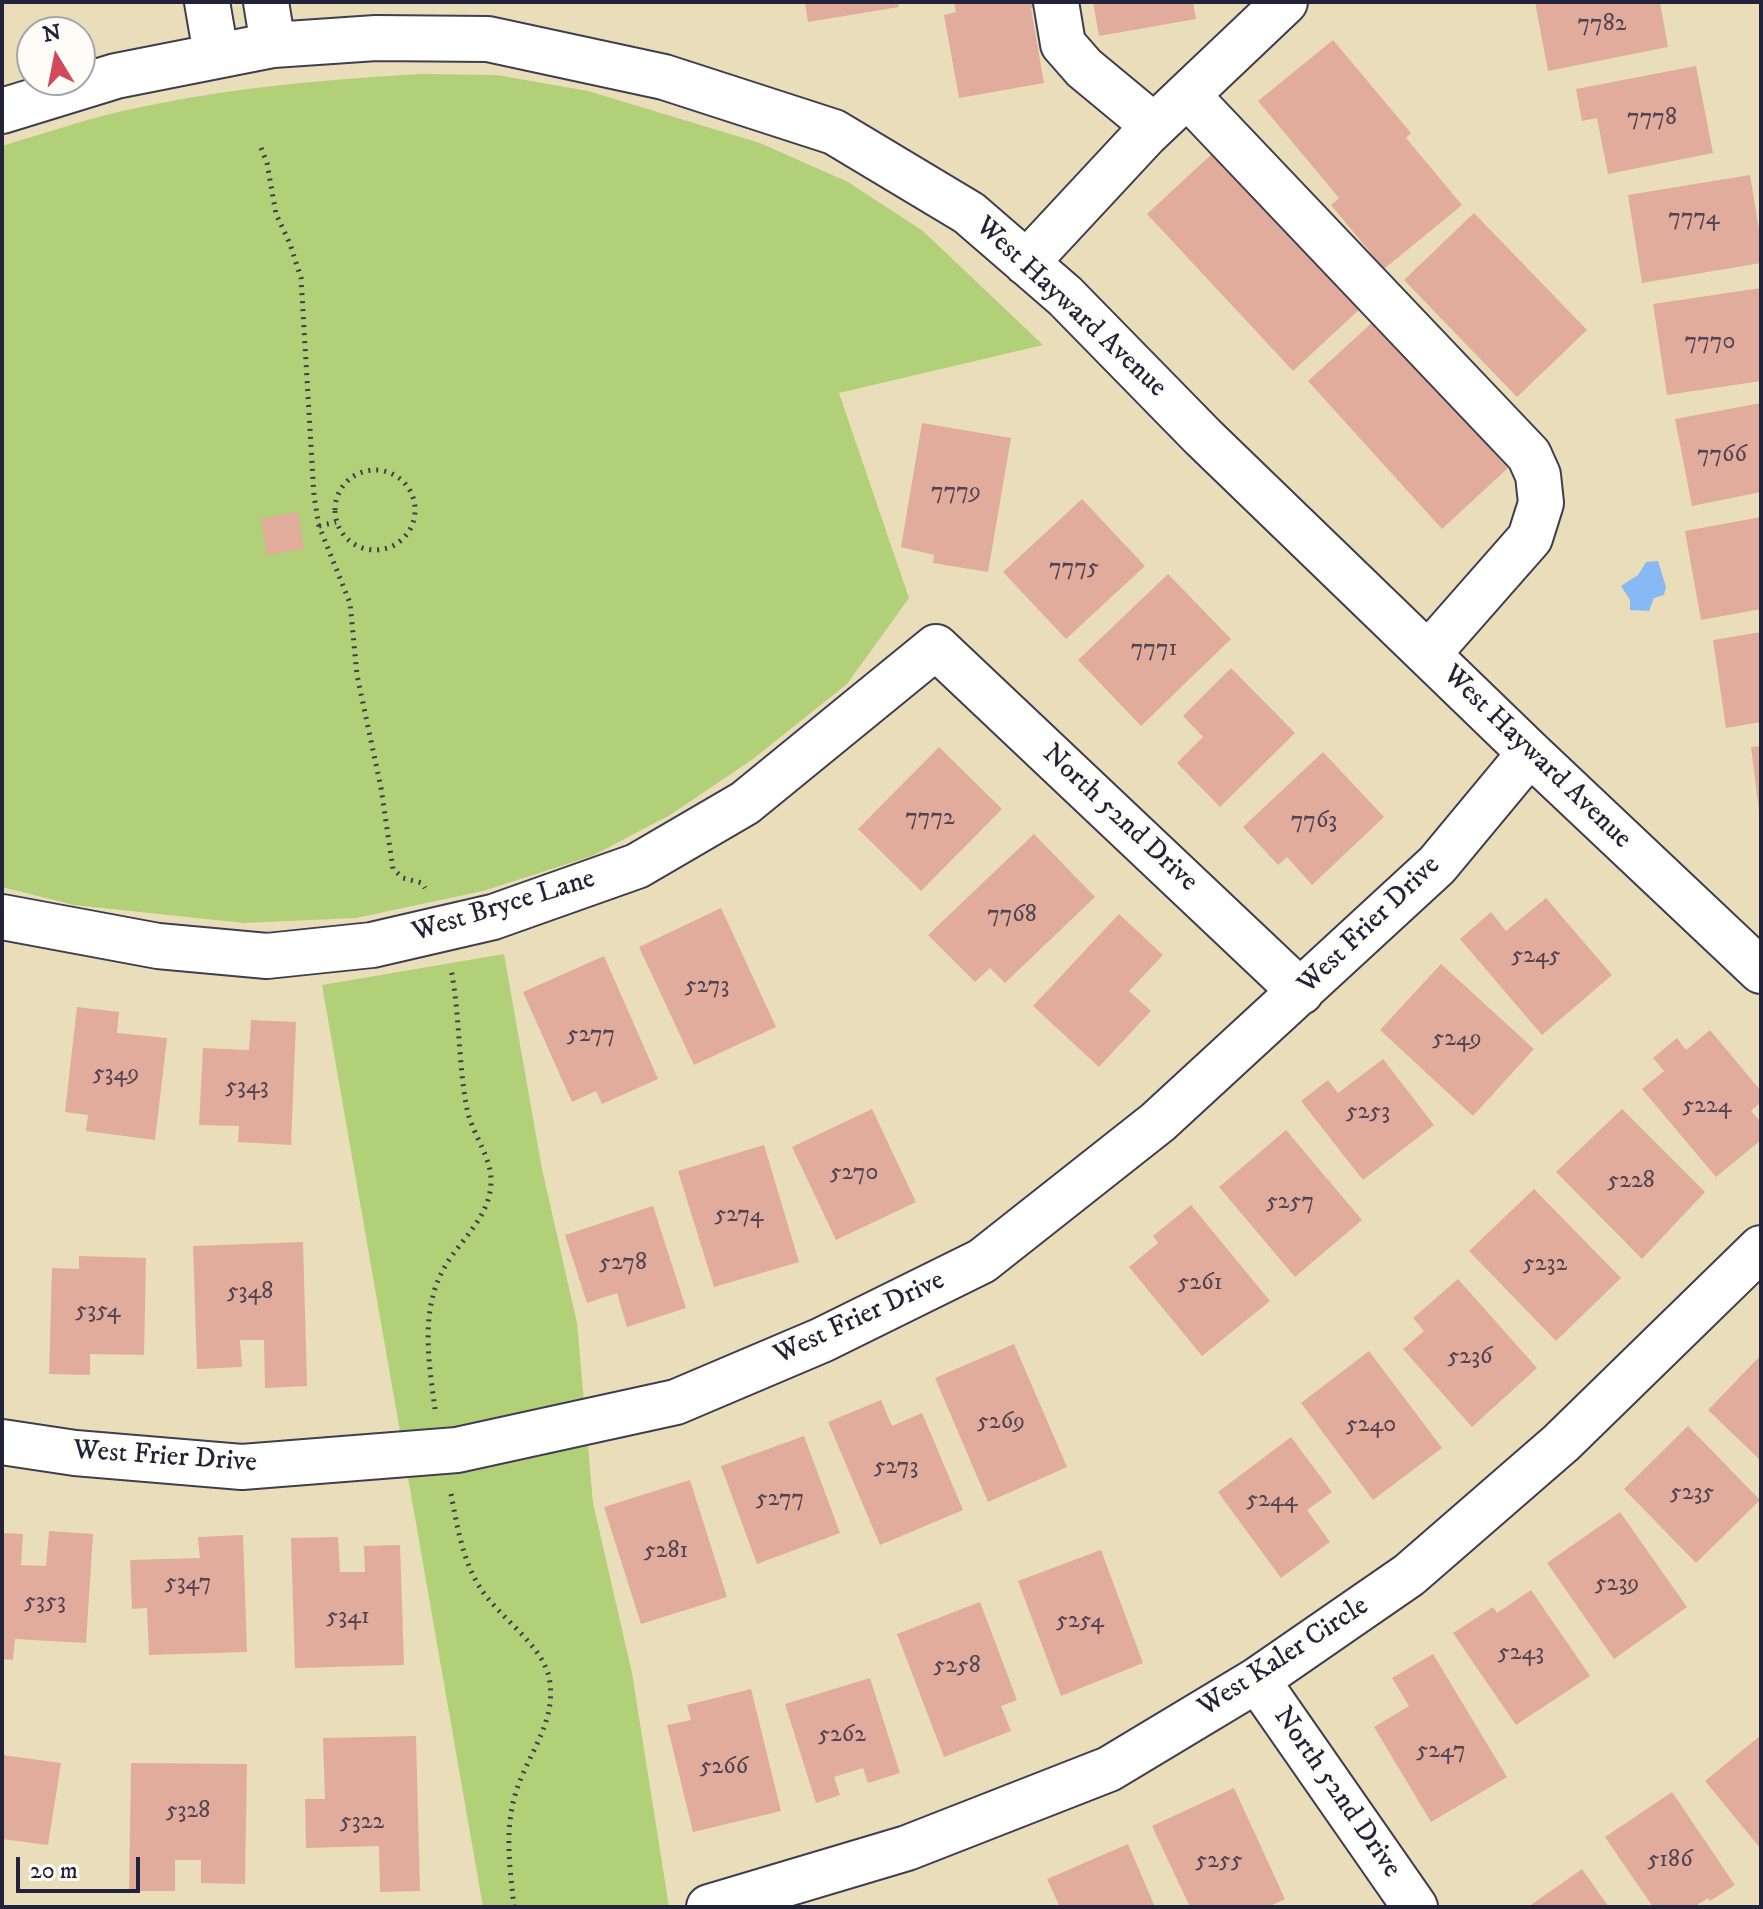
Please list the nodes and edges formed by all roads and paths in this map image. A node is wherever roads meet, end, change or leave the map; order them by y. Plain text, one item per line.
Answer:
1 (207, 2) edge
2 (266, 2) edge
3 (1056, 2) edge
4 (1285, 2) edge
5 (273, 45) junction
6 (216, 54) junction
7 (1187, 95) junction
8 (2, 111) edge
9 (1154, 126) junction
10 (261, 148) dead end
11 (1026, 263) junction
12 (336, 522) junction
13 (319, 526) junction
14 (936, 647) joint
15 (1428, 654) junction
16 (1530, 753) junction
17 (2, 917) edge
18 (443, 928) junction
19 (1761, 971) edge
20 (1301, 992) junction
21 (1761, 1248) edge
22 (2, 1442) edge
23 (441, 1452) junction
24 (1257, 1680) junction
25 (514, 1907) edge
26 (709, 1907) edge
27 (1415, 1907) edge

1 - 6 street
2 - 5 street
3 - 9 street
4 - 7 street
5 - 6 street, West Hayward Avenue
5 - 11 street, West Hayward Avenue
6 - 8 street, West Hayward Avenue
7 - 9 street
7 - 15 street
9 - 11 street
10 - 13 path
11 - 15 street, West Hayward Avenue
12 - 12 path
12 - 13 path
13 - 18 path
14 - 18 street, West Bryce Lane
14 - 20 street, North 52nd Drive
15 - 16 street, West Hayward Avenue
16 - 19 street, West Hayward Avenue
16 - 20 street, West Frier Drive
17 - 18 street, West Bryce Lane
18 - 23 path
20 - 23 street, West Frier Drive
21 - 24 street, West Kaler Circle
22 - 23 street, West Frier Drive
23 - 25 path
24 - 26 street, West Kaler Circle
24 - 27 street, North 52nd Drive

